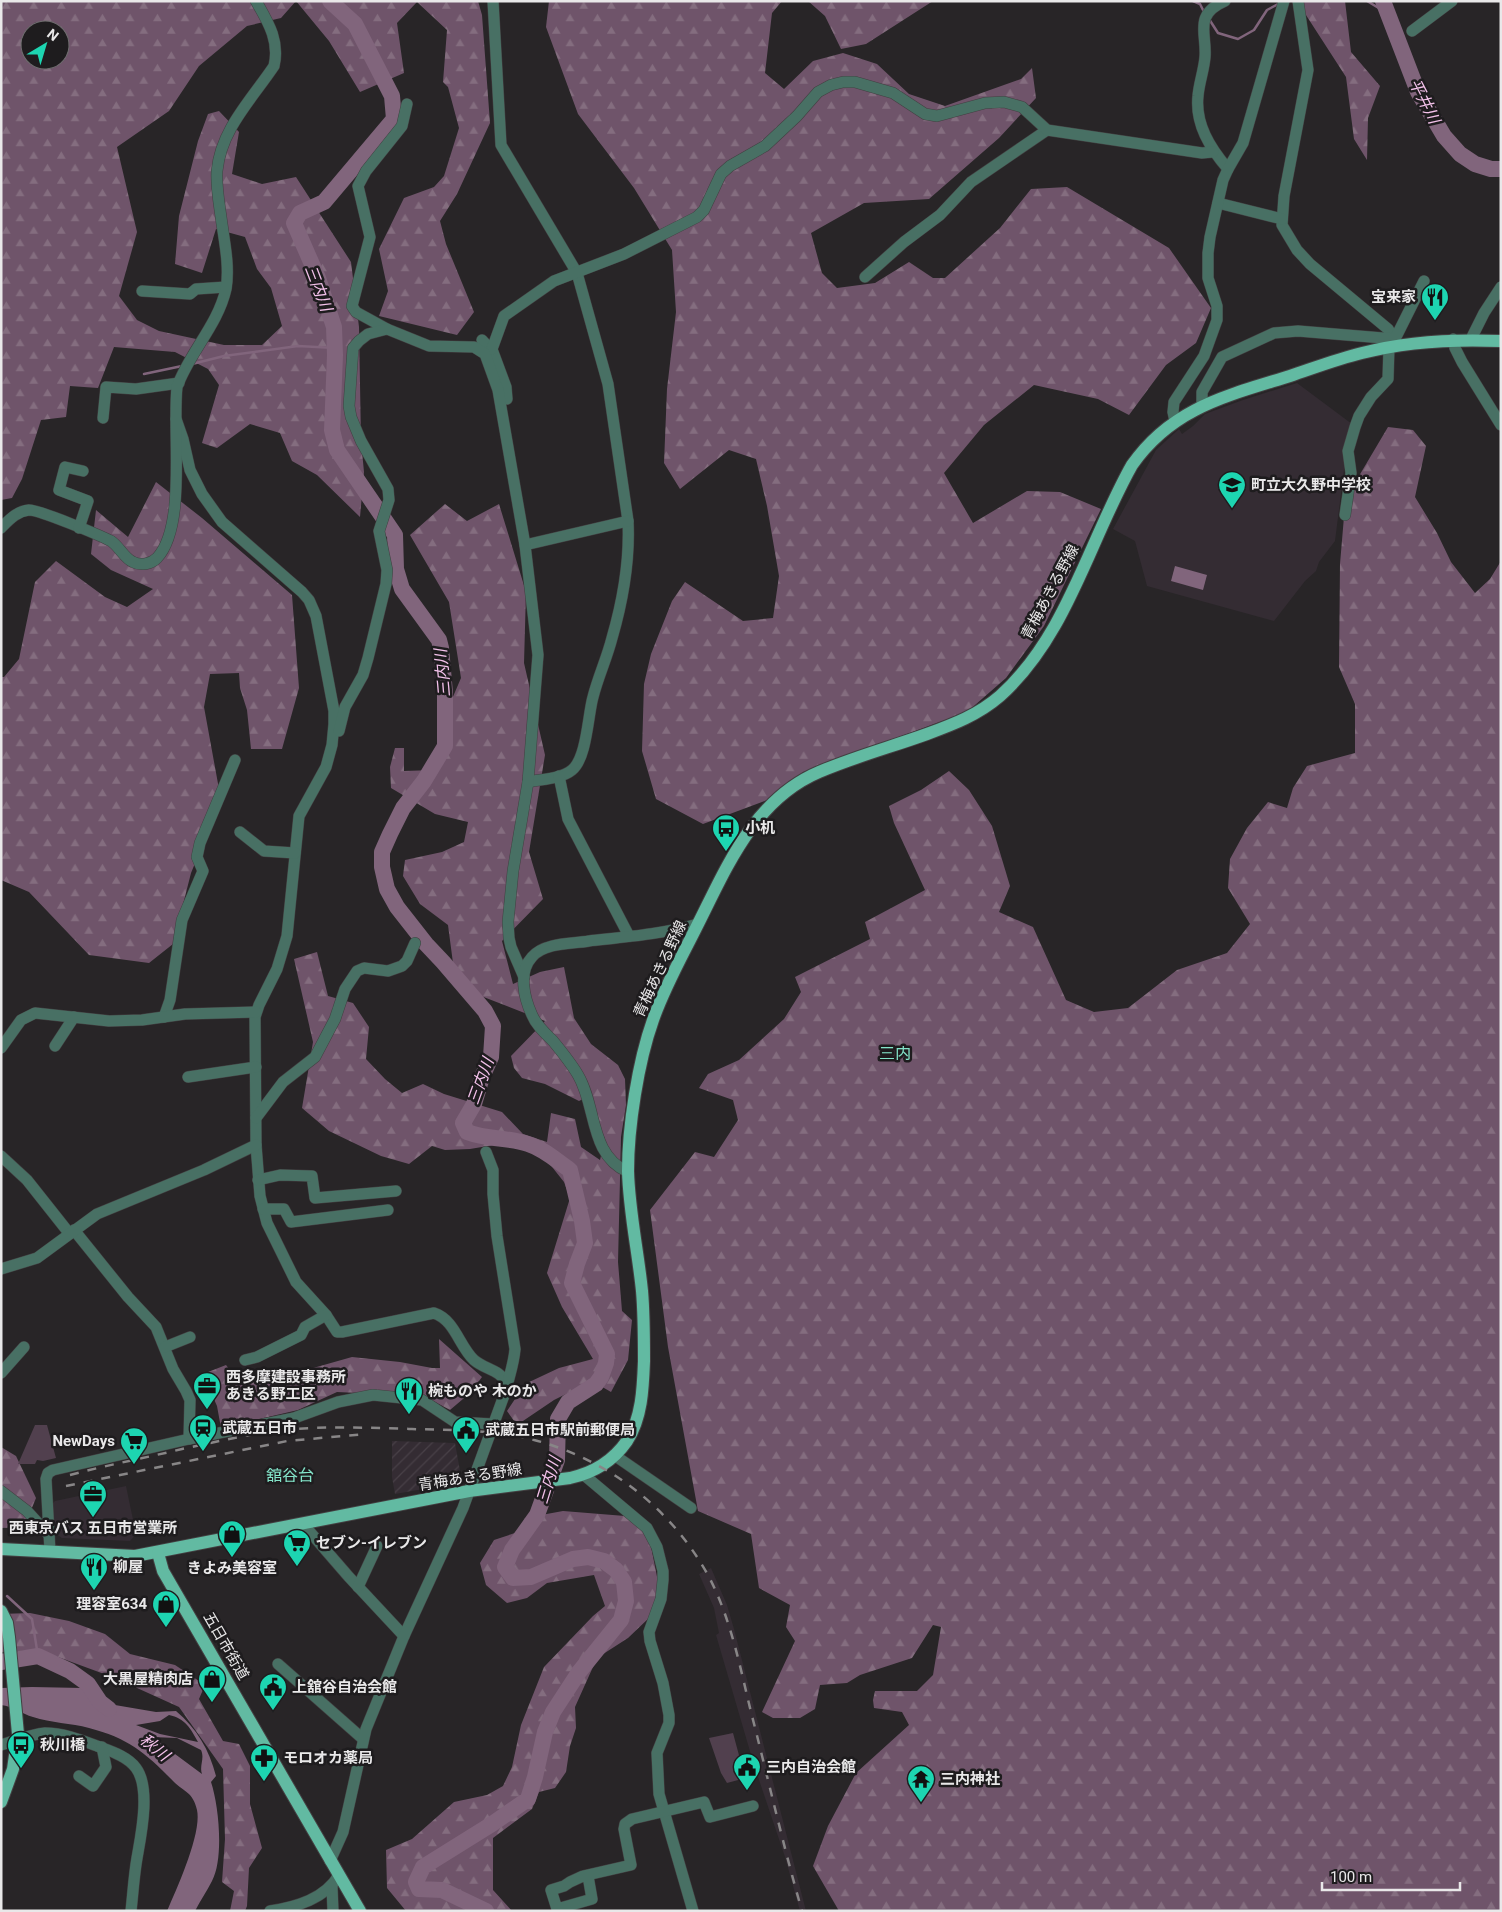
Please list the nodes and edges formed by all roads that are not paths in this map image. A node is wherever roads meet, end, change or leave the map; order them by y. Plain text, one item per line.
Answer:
1 (256, 1) edge
2 (493, 1) edge
3 (1225, 1) edge
4 (1284, 1) edge
5 (1298, 1) edge
6 (1452, 1) edge
7 (1412, 31) dead end
8 (407, 104) dead end
9 (1047, 130) junction
10 (1213, 152) junction
11 (1228, 169) junction
12 (1218, 203) junction
13 (1282, 219) junction
14 (577, 272) junction
15 (866, 276) dead end
16 (1424, 281) dead end
17 (226, 287) junction
18 (1501, 287) edge
19 (142, 292) dead end
20 (387, 330) junction
21 (482, 340) dead end
22 (1453, 340) junction
23 (1471, 340) junction
24 (1501, 341) edge
25 (1394, 344) junction
26 (492, 349) junction
27 (179, 383) junction
28 (1202, 406) junction
29 (103, 418) dead end
30 (176, 419) junction
31 (503, 419) junction
32 (1175, 420) junction
33 (1501, 425) edge
34 (83, 471) dead end
35 (1345, 515) dead end
36 (628, 521) junction
37 (1, 528) edge
38 (79, 528) junction
39 (525, 545) junction
40 (333, 737) junction
41 (235, 760) dead end
42 (559, 776) junction
43 (528, 782) junction
44 (240, 832) dead end
45 (295, 853) junction
46 (698, 924) junction
47 (629, 936) junction
48 (415, 943) dead end
49 (524, 977) junction
50 (256, 1012) junction
51 (74, 1017) junction
52 (164, 1017) junction
53 (55, 1046) dead end
54 (1, 1048) edge
55 (256, 1067) junction
56 (188, 1077) dead end
57 (256, 1118) junction
58 (256, 1144) junction
59 (486, 1152) dead end
60 (1, 1156) edge
61 (628, 1172) junction
62 (258, 1180) junction
63 (396, 1191) dead end
64 (333, 1196) junction
65 (263, 1209) junction
66 (388, 1210) dead end
67 (335, 1216) junction
68 (71, 1232) junction
69 (1, 1269) edge
70 (326, 1315) junction
71 (190, 1337) dead end
72 (24, 1346) dead end
73 (165, 1346) junction
74 (245, 1360) dead end
75 (1, 1373) edge
76 (506, 1382) junction
77 (493, 1424) junction
78 (189, 1439) junction
79 (614, 1455) junction
80 (584, 1475) junction
81 (1, 1491) edge
82 (469, 1491) junction
83 (691, 1508) dead end
84 (302, 1524) junction
85 (49, 1535) junction
86 (377, 1546) dead end
87 (1, 1549) edge
88 (50, 1551) junction
89 (158, 1553) junction
90 (358, 1587) junction
91 (1, 1611) edge
92 (404, 1636) junction
93 (278, 1664) dead end
94 (18, 1733) junction
95 (363, 1739) junction
96 (1, 1745) edge
97 (102, 1747) junction
98 (78, 1776) dead end
99 (1, 1802) edge
100 (753, 1806) dead end
101 (664, 1812) junction
102 (330, 1861) junction
103 (339, 1875) junction
104 (588, 1876) dead end
105 (332, 1887) junction
106 (131, 1911) edge
107 (270, 1911) edge
108 (333, 1911) edge
109 (360, 1911) edge
110 (693, 1911) edge

1 - 17 street
2 - 14 street
3 - 10 street
4 - 11 street
5 - 13 street
6 - 7 street
8 - 20 street
9 - 10 street
9 - 14 street
9 - 15 street
10 - 11 street
11 - 12 street
12 - 13 street
12 - 32 street
13 - 25 street
14 - 26 street
14 - 36 street
16 - 25 street
17 - 19 street
17 - 27 street
18 - 23 street
20 - 31 street
20 - 40 street
21 - 26 street
22 - 23 main road, 青梅あきる野線
22 - 25 main road, 青梅あきる野線
22 - 33 street
23 - 24 main road, 青梅あきる野線
25 - 28 main road, 青梅あきる野線
25 - 28 street
25 - 35 street
26 - 31 street
27 - 29 street
27 - 30 street
28 - 32 main road, 青梅あきる野線
30 - 38 street
30 - 40 street
31 - 39 street
32 - 46 main road, 青梅あきる野線
34 - 38 street
36 - 39 street
36 - 42 street
37 - 38 street
39 - 43 street
40 - 45 street
41 - 52 street
42 - 43 street
42 - 47 street
43 - 49 street
44 - 45 street
45 - 50 street
46 - 47 street
46 - 61 main road, 青梅あきる野線
47 - 49 street
48 - 57 street
49 - 61 street
50 - 52 street
50 - 55 street
51 - 52 street
51 - 53 street
51 - 54 street
55 - 56 street
55 - 57 street
57 - 58 street
58 - 62 street
58 - 68 street
59 - 76 street
60 - 68 street
61 - 79 main road, 青梅あきる野線
62 - 64 street
62 - 65 street
63 - 64 street
64 - 67 street
65 - 67 street
65 - 70 street
66 - 67 street
68 - 69 street
68 - 73 street
70 - 74 street
70 - 76 street
71 - 73 street
72 - 75 street
73 - 78 street
76 - 77 street
77 - 78 street
77 - 82 street
78 - 85 street
79 - 80 main road, 青梅あきる野線
79 - 83 street
80 - 82 main road, 青梅あきる野線
80 - 101 street
81 - 85 street
82 - 84 main road, 青梅あきる野線
82 - 92 street
84 - 89 main road, 青梅あきる野線
84 - 90 street
85 - 88 street
86 - 90 street
87 - 88 main road, 青梅あきる野線
88 - 89 main road, 青梅あきる野線
89 - 102 main road, 五日市街道
90 - 92 street
91 - 94 main road
92 - 95 street
93 - 95 street
94 - 96 street
94 - 97 street
94 - 99 main road
95 - 102 street
97 - 98 street
97 - 106 street
100 - 101 street
101 - 104 street
101 - 110 street
102 - 103 main road, 五日市街道
103 - 105 street
103 - 109 main road, 五日市街道
105 - 107 street
105 - 108 street

